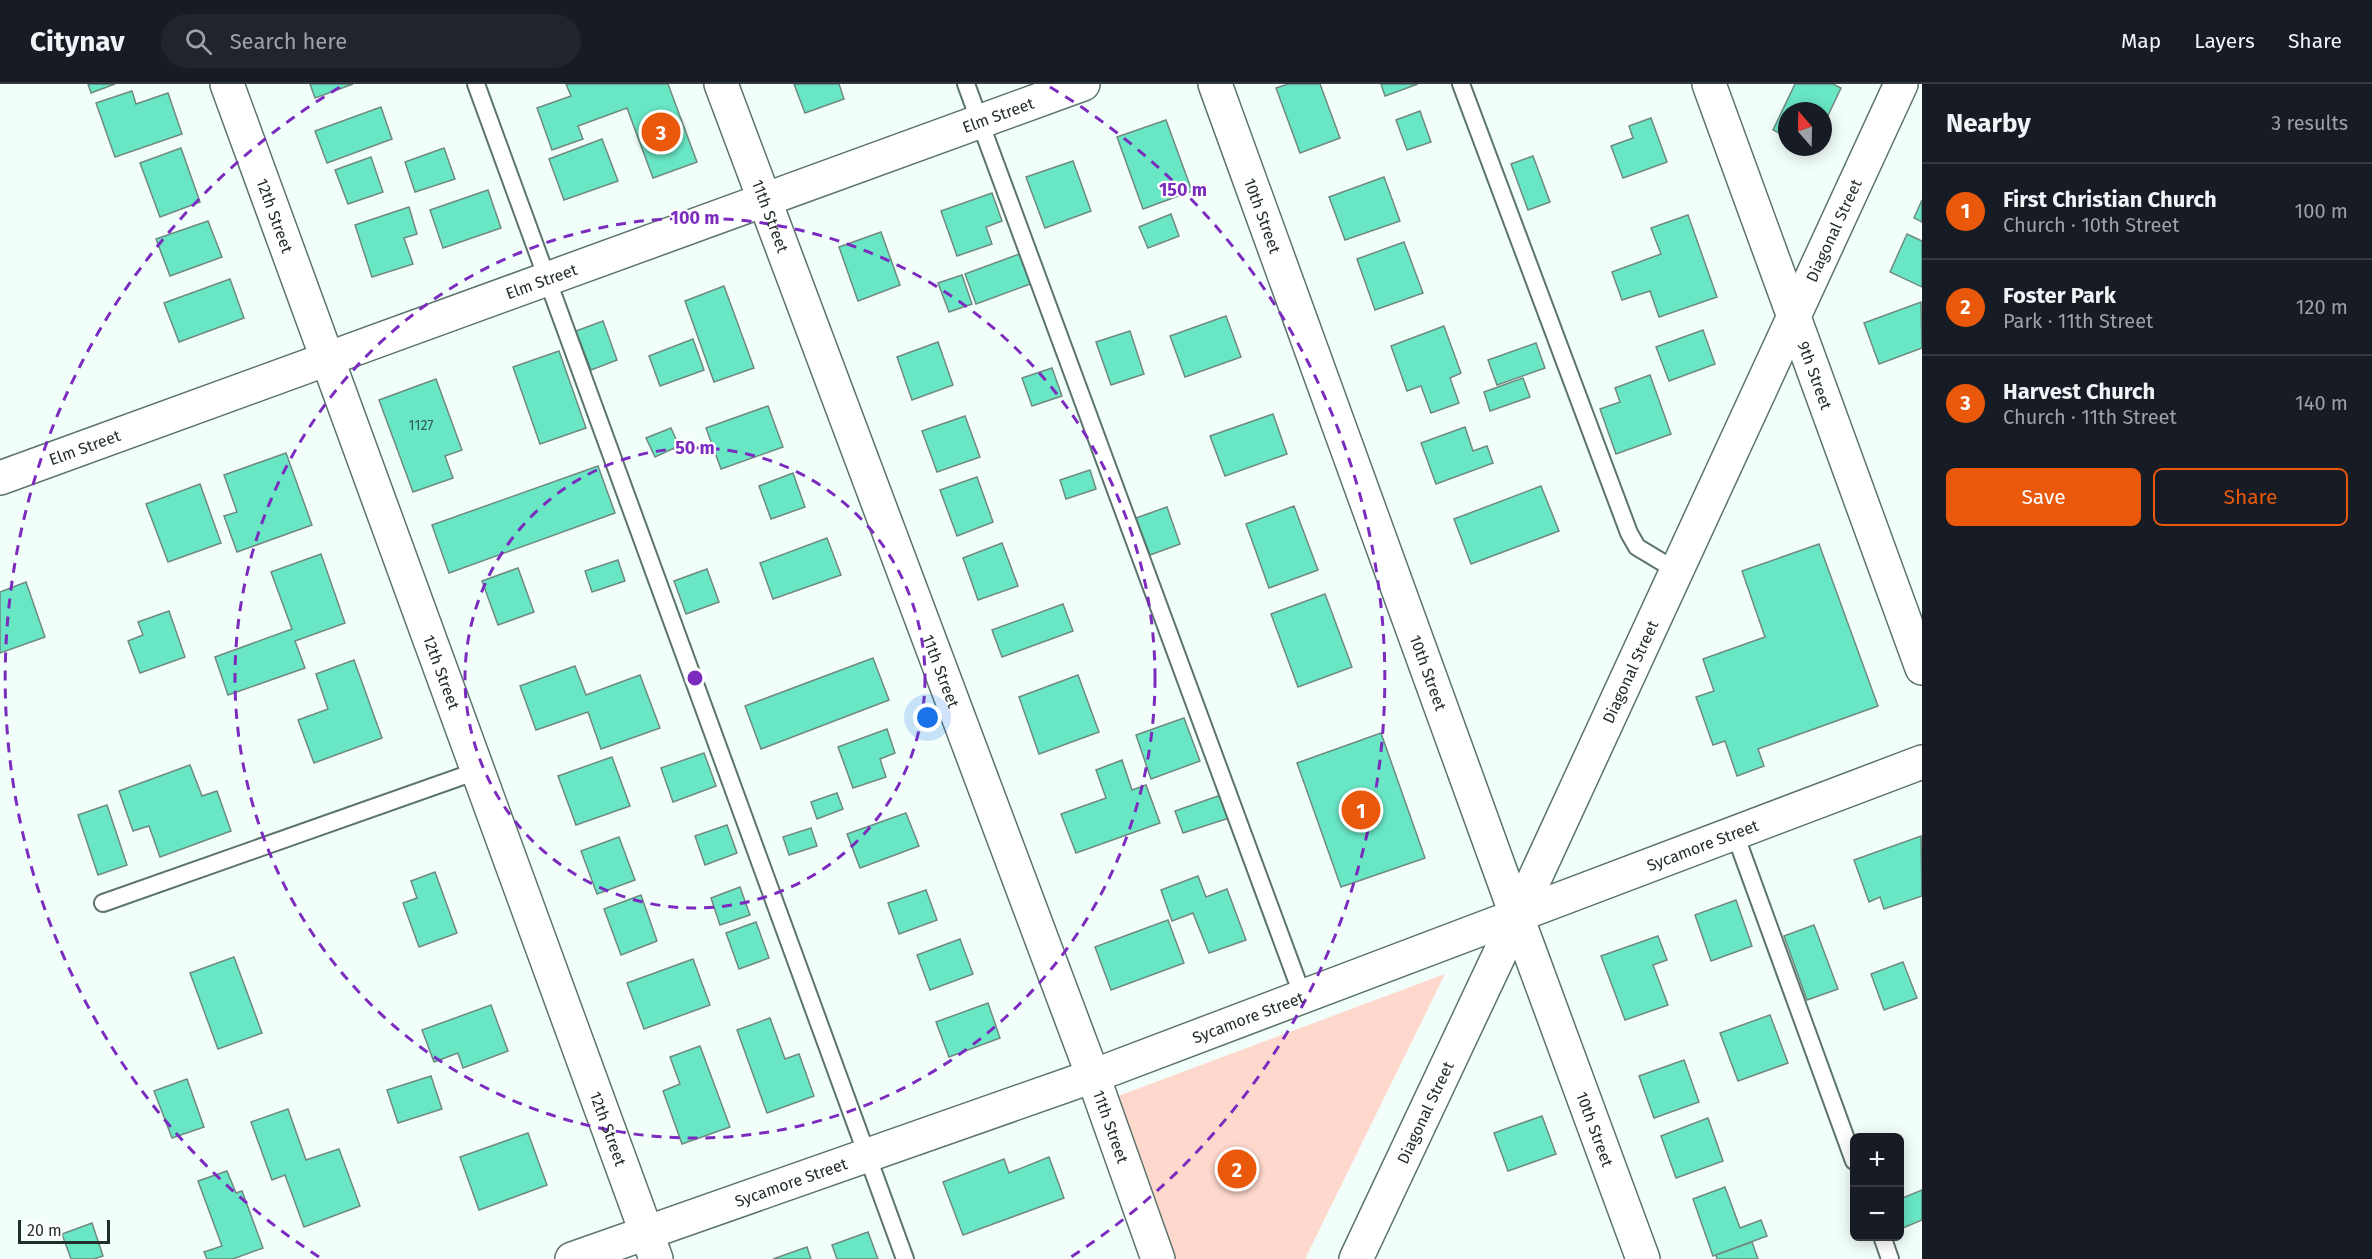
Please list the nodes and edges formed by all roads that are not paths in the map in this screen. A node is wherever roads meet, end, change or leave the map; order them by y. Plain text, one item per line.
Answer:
1 (226, 84) edge
2 (476, 84) edge
3 (721, 84) edge
4 (966, 84) edge
5 (1083, 84) edge
6 (1215, 84) edge
7 (1461, 84) edge
8 (1709, 84) edge
9 (1901, 84) edge
10 (980, 122) junction
11 (764, 201) junction
12 (547, 279) junction
13 (1794, 317) junction
14 (326, 359) junction
15 (0, 478) edge
16 (1677, 571) junction
17 (1922, 668) edge
18 (1922, 762) edge
19 (477, 771) junction
20 (1735, 834) junction
21 (103, 903) dead end
22 (1517, 917) junction
23 (1303, 997) junction
24 (1093, 1076) junction
25 (1850, 1150) edge
26 (867, 1155) junction
27 (1884, 1241) edge
28 (651, 1246) edge
29 (572, 1259) edge
30 (905, 1259) edge
31 (1158, 1259) edge
32 (1356, 1259) edge
33 (1643, 1259) edge
34 (1890, 1259) edge

1 - 14 street, 12th Street
2 - 12 lane
3 - 11 street, 11th Street
4 - 10 lane
5 - 10 street, Elm Street
6 - 22 street, 10th Street
7 - 16 lane
8 - 13 street, 9th Street
9 - 13 street, Diagonal Street
10 - 11 street, Elm Street
10 - 23 lane
11 - 12 street, Elm Street
11 - 24 street, 11th Street
12 - 14 street, Elm Street
12 - 26 lane
13 - 16 street, Diagonal Street
13 - 17 street, 9th Street
14 - 15 street, Elm Street
14 - 19 street, 12th Street
16 - 22 street, Diagonal Street
18 - 20 street, Sycamore Street
19 - 21 lane
19 - 28 street, 12th Street
20 - 22 street, Sycamore Street
20 - 25 lane
22 - 23 street, Sycamore Street
22 - 32 street, Diagonal Street
22 - 33 street, 10th Street
23 - 24 street, Sycamore Street
24 - 26 street, Sycamore Street
24 - 31 street, 11th Street
26 - 28 street, Sycamore Street
26 - 30 lane
27 - 34 lane
28 - 29 street, Sycamore Street

